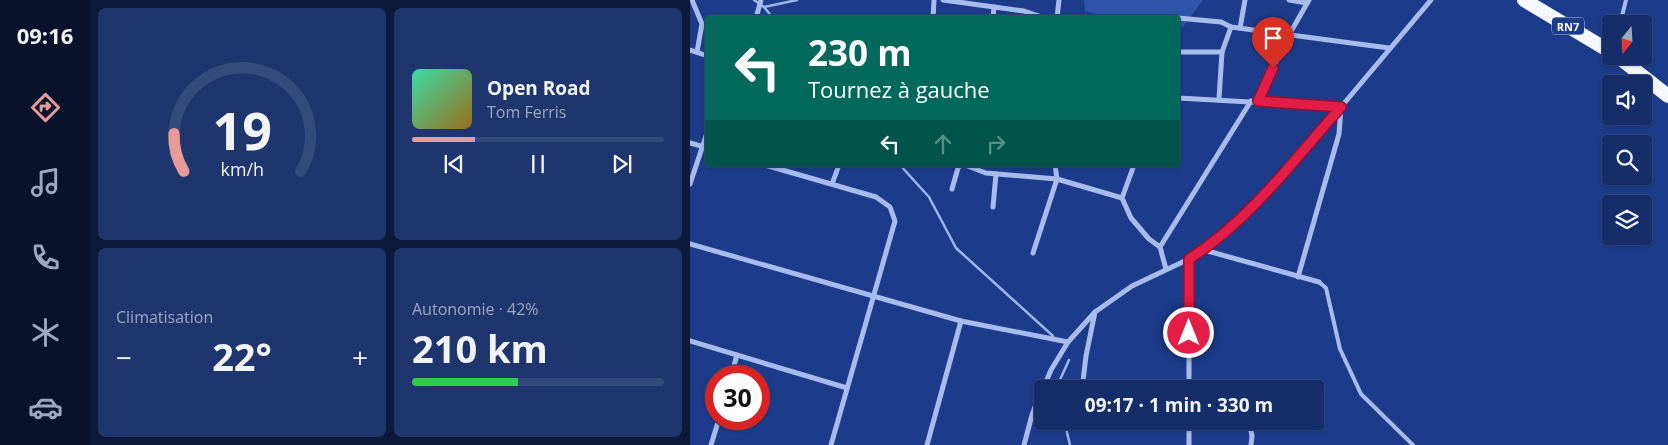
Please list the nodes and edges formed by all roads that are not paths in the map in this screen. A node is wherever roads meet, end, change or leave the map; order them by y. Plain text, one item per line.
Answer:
1 (692, 0) edge
2 (761, 0) edge
3 (934, 0) edge
4 (944, 0) edge
5 (1059, 0) edge
6 (1245, 0) edge
7 (1289, 0) edge
8 (1431, 0) edge
9 (1524, 0) edge
10 (1626, 0) edge
11 (1308, 1) edge
12 (994, 7) junction
13 (757, 15) edge
14 (933, 15) edge
15 (993, 15) edge
16 (1036, 15) edge
17 (1057, 15) edge
18 (1622, 15) edge
19 (1180, 18) edge
20 (1231, 27) junction
21 (1240, 28) junction
22 (1289, 35) junction
23 (1602, 47) edge
24 (1389, 48) junction
25 (690, 50) edge
26 (696, 52) junction
27 (1180, 52) edge
28 (1222, 52) junction
29 (705, 55) edge
30 (1629, 65) edge
31 (1667, 94) edge
32 (1180, 98) edge
33 (1219, 99) junction
34 (1251, 101) junction
35 (1258, 101) junction
36 (1341, 107) junction
37 (705, 137) edge
38 (690, 143) edge
39 (701, 146) junction
40 (705, 147) edge
41 (773, 167) edge
42 (838, 167) edge
43 (960, 167) edge
44 (970, 167) edge
45 (1055, 167) edge
46 (1133, 167) edge
47 (996, 174) junction
48 (1056, 179) junction
49 (690, 184) edge
50 (832, 184) junction
51 (952, 189) dead end
52 (1122, 198) junction
53 (993, 207) dead end
54 (690, 244) edge
55 (1160, 247) junction
56 (1204, 250) junction
57 (1033, 253) dead end
58 (1189, 259) junction
59 (1166, 269) junction
60 (1298, 277) junction
61 (1320, 282) joint
62 (874, 296) junction
63 (1095, 312) junction
64 (961, 321) junction
65 (690, 341) edge
66 (1068, 342) junction
67 (738, 355) junction
68 (735, 365) edge
69 (1047, 380) edge
70 (1083, 380) edge
71 (1189, 380) edge
72 (847, 388) junction
73 (1034, 410) edge
74 (715, 430) edge
75 (1189, 430) edge
76 (1251, 430) edge
77 (711, 445) edge
78 (831, 445) edge
79 (927, 445) edge
80 (1024, 445) edge
81 (1189, 445) edge
82 (1250, 445) edge
83 (1413, 445) edge

1 - 26 street
2 - 13 street
3 - 14 street
4 - 12 street
5 - 17 street
6 - 21 street
7 - 11 street
8 - 24 street
9 - 23 highway, RN7
10 - 18 lane
11 - 22 street
12 - 15 street
12 - 16 street
19 - 20 street
20 - 21 street
20 - 28 street
21 - 22 street
22 - 24 street
22 - 35 street
24 - 36 street
25 - 26 street
26 - 29 street
27 - 28 street
28 - 33 street
30 - 31 highway
32 - 33 street
33 - 34 street
34 - 35 street
34 - 55 street
35 - 36 street
36 - 56 street
36 - 60 street
37 - 39 street
38 - 39 street
39 - 40 street
39 - 49 street
41 - 50 street
42 - 50 street
43 - 51 street
44 - 47 street
45 - 48 street
46 - 52 street
47 - 48 street
47 - 53 street
48 - 52 street
48 - 57 street
50 - 62 street
52 - 55 street
54 - 62 street
55 - 59 street
56 - 58 street
56 - 60 street
58 - 59 street
58 - 71 street
59 - 63 street
60 - 61 street
61 - 83 lane
62 - 64 street
62 - 72 street
63 - 66 street
63 - 70 street
64 - 66 street
64 - 79 street
65 - 67 street
66 - 69 street
67 - 68 street
67 - 72 street
72 - 78 street
73 - 80 street
74 - 77 street
75 - 81 street
76 - 82 street

